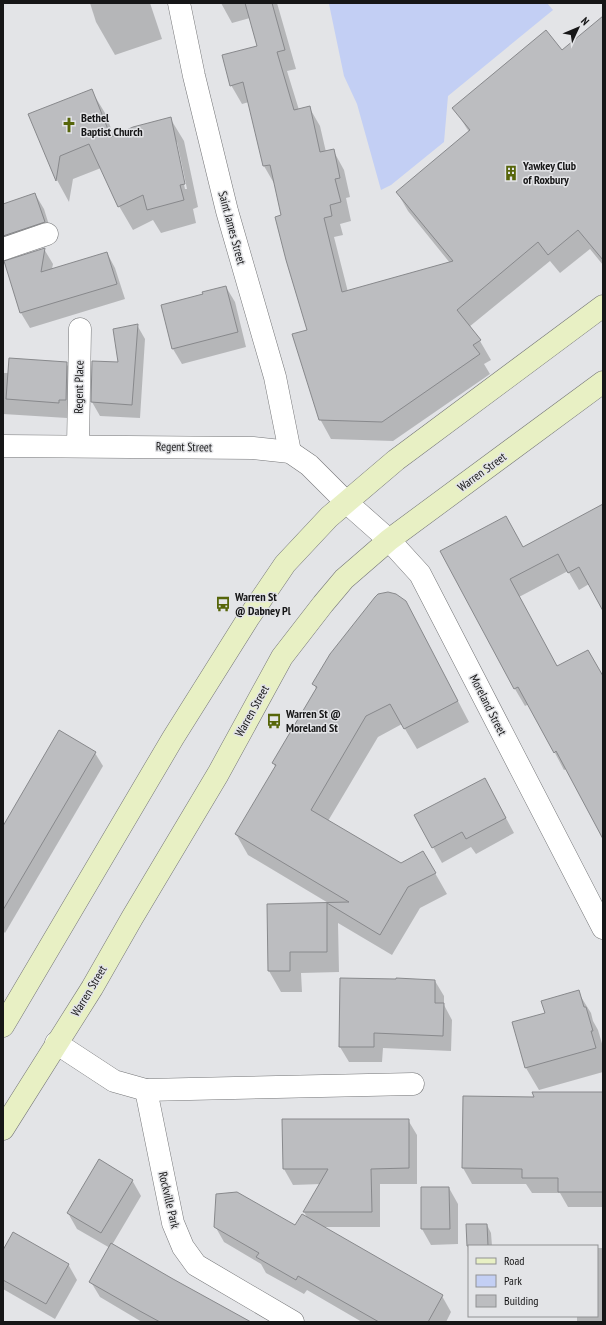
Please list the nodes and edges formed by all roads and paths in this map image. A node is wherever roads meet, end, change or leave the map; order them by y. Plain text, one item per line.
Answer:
1 (179, 3) edge
2 (47, 234) dead end
3 (3, 249) edge
4 (603, 306) edge
5 (80, 329) dead end
6 (603, 382) edge
7 (3, 446) edge
8 (78, 446) junction
9 (290, 452) junction
10 (346, 502) junction
11 (390, 540) junction
12 (603, 928) edge
13 (3, 1026) edge
14 (56, 1043) junction
15 (413, 1084) dead end
16 (146, 1090) junction
17 (3, 1129) edge
18 (293, 1322) edge

1 - 9 street, Saint James Street
2 - 3 street
4 - 10 main road
5 - 8 street, Regent Place
6 - 11 main road, Warren Street
7 - 8 street, Regent Street
8 - 9 street, Regent Street
9 - 10 street, Regent Street
10 - 11 street, Moreland Street
10 - 13 main road
11 - 12 street, Moreland Street
11 - 14 main road, Warren Street
14 - 16 street
14 - 17 main road, Warren Street
15 - 16 street
16 - 18 street, Rockville Park

